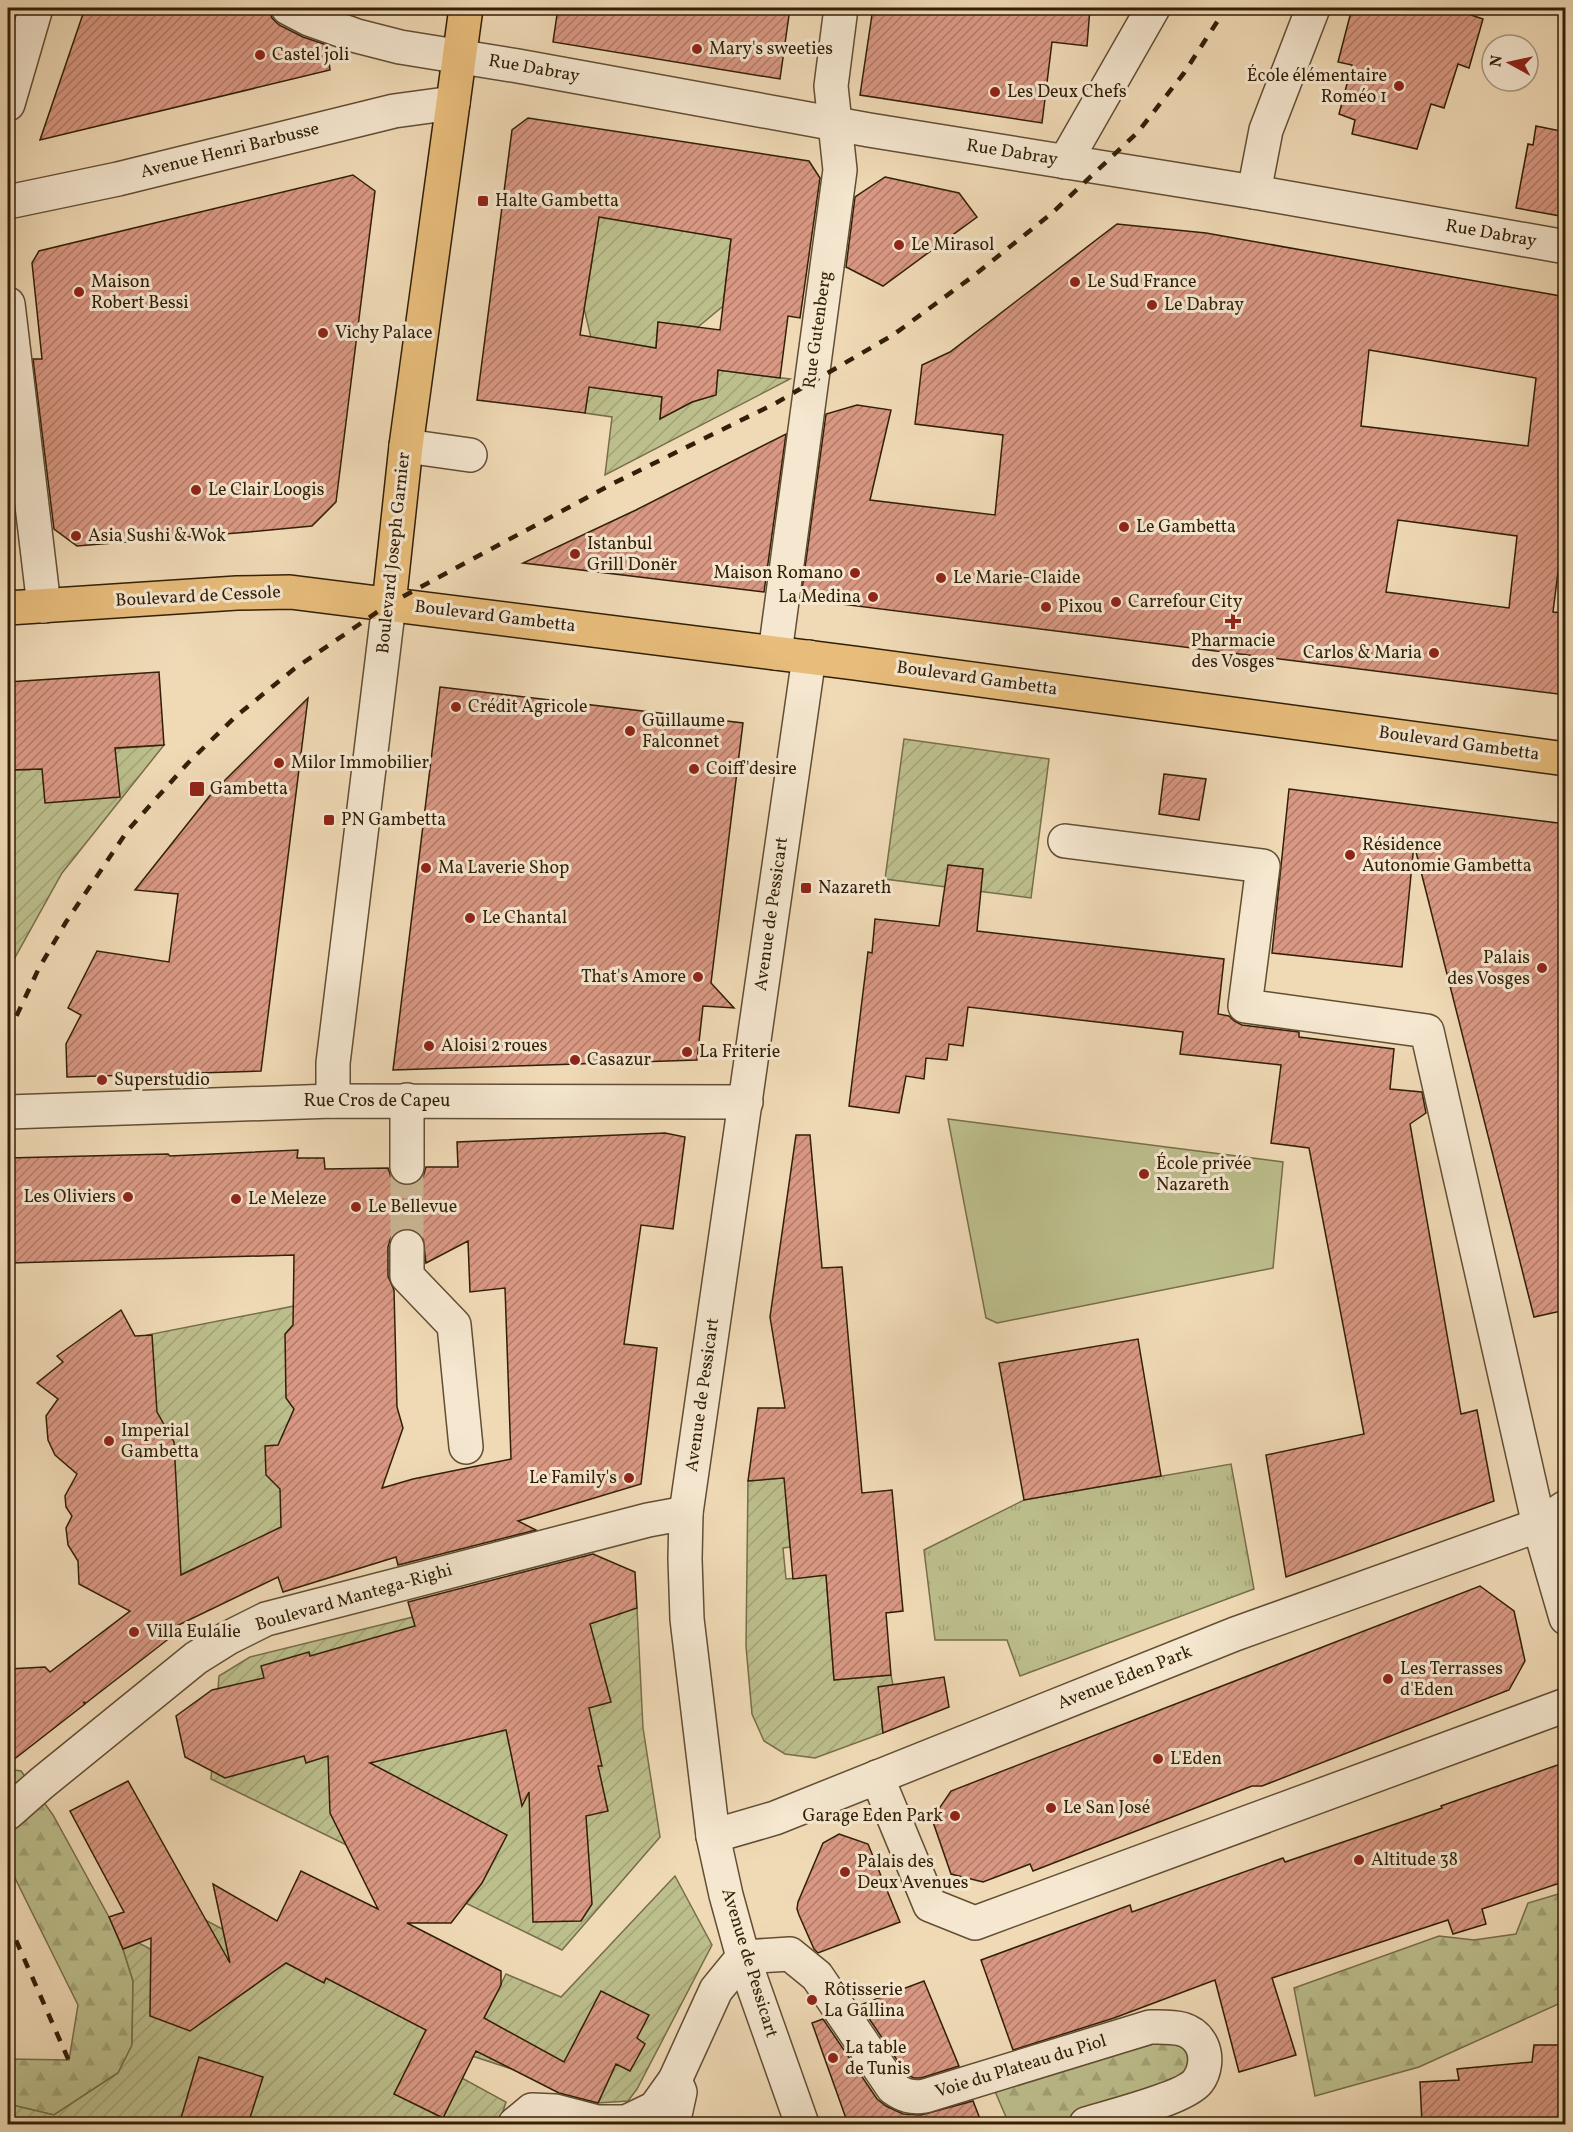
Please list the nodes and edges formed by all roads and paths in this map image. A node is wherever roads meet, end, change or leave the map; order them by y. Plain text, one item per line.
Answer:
1 (36, 8) edge
2 (288, 8) edge
3 (466, 8) edge
4 (841, 8) edge
5 (1153, 8) edge
6 (1313, 8) edge
7 (460, 55) junction
8 (453, 103) junction
9 (8, 104) edge
10 (834, 123) junction
11 (1065, 162) junction
12 (1254, 192) junction
13 (8, 202) edge
14 (1566, 247) edge
15 (8, 304) edge
16 (406, 446) junction
17 (470, 455) dead end
18 (388, 604) junction
19 (44, 606) junction
20 (8, 608) edge
21 (775, 653) junction
22 (809, 657) junction
23 (1566, 759) edge
24 (1065, 841) dead end
25 (407, 1100) junction
26 (333, 1101) junction
27 (746, 1102) junction
28 (8, 1112) edge
29 (407, 1167) tunnel mouth
30 (407, 1247) tunnel mouth
31 (466, 1446) dead end
32 (1566, 1507) edge
33 (686, 1513) junction
34 (1539, 1526) junction
35 (1566, 1618) edge
36 (1566, 1705) edge
37 (877, 1777) junction
38 (8, 1813) edge
39 (713, 1836) junction
40 (742, 1957) junction
41 (675, 2080) junction
42 (515, 2124) edge
43 (673, 2124) edge
44 (802, 2124) edge
45 (1086, 2124) edge

1 - 9 street
2 - 7 street, Rue Dabray
3 - 7 main road, Boulevard Joseph Garnier
4 - 10 street, Rue Gutenberg
5 - 11 street
6 - 12 street
7 - 8 main road, Boulevard Joseph Garnier
7 - 10 street, Rue Dabray
8 - 13 street, Avenue Henri Barbusse
8 - 16 main road, Boulevard Joseph Garnier
10 - 11 street, Rue Dabray
10 - 21 street, Rue Gutenberg
11 - 12 street, Rue Dabray
12 - 14 street, Rue Dabray
15 - 19 street
16 - 17 street
16 - 18 main road, Boulevard Joseph Garnier
18 - 19 main road, Boulevard de Cessole
18 - 21 main road, Boulevard Gambetta
18 - 26 street, Boulevard Joseph Garnier
19 - 20 main road, Boulevard de Cessole
21 - 22 main road, Boulevard Gambetta
22 - 23 main road, Boulevard Gambetta
22 - 27 street, Avenue de Pessicart
24 - 34 street
25 - 26 street, Rue Cros de Capeu
25 - 27 street, Rue Cros de Capeu
25 - 29 street
26 - 28 street, Rue Cros de Capeu
27 - 33 street, Avenue de Pessicart
30 - 31 street
32 - 34 street, Avenue Eden Park
33 - 38 street, Boulevard Mantega-Righi
33 - 39 street, Avenue de Pessicart
34 - 35 street
34 - 37 street, Avenue Eden Park
36 - 37 street
37 - 39 street, Avenue Eden Park
39 - 40 street, Avenue de Pessicart
40 - 41 street
40 - 44 street, Avenue de Pessicart
40 - 45 street, Voie du Plateau du Piol
41 - 42 street
41 - 43 street

